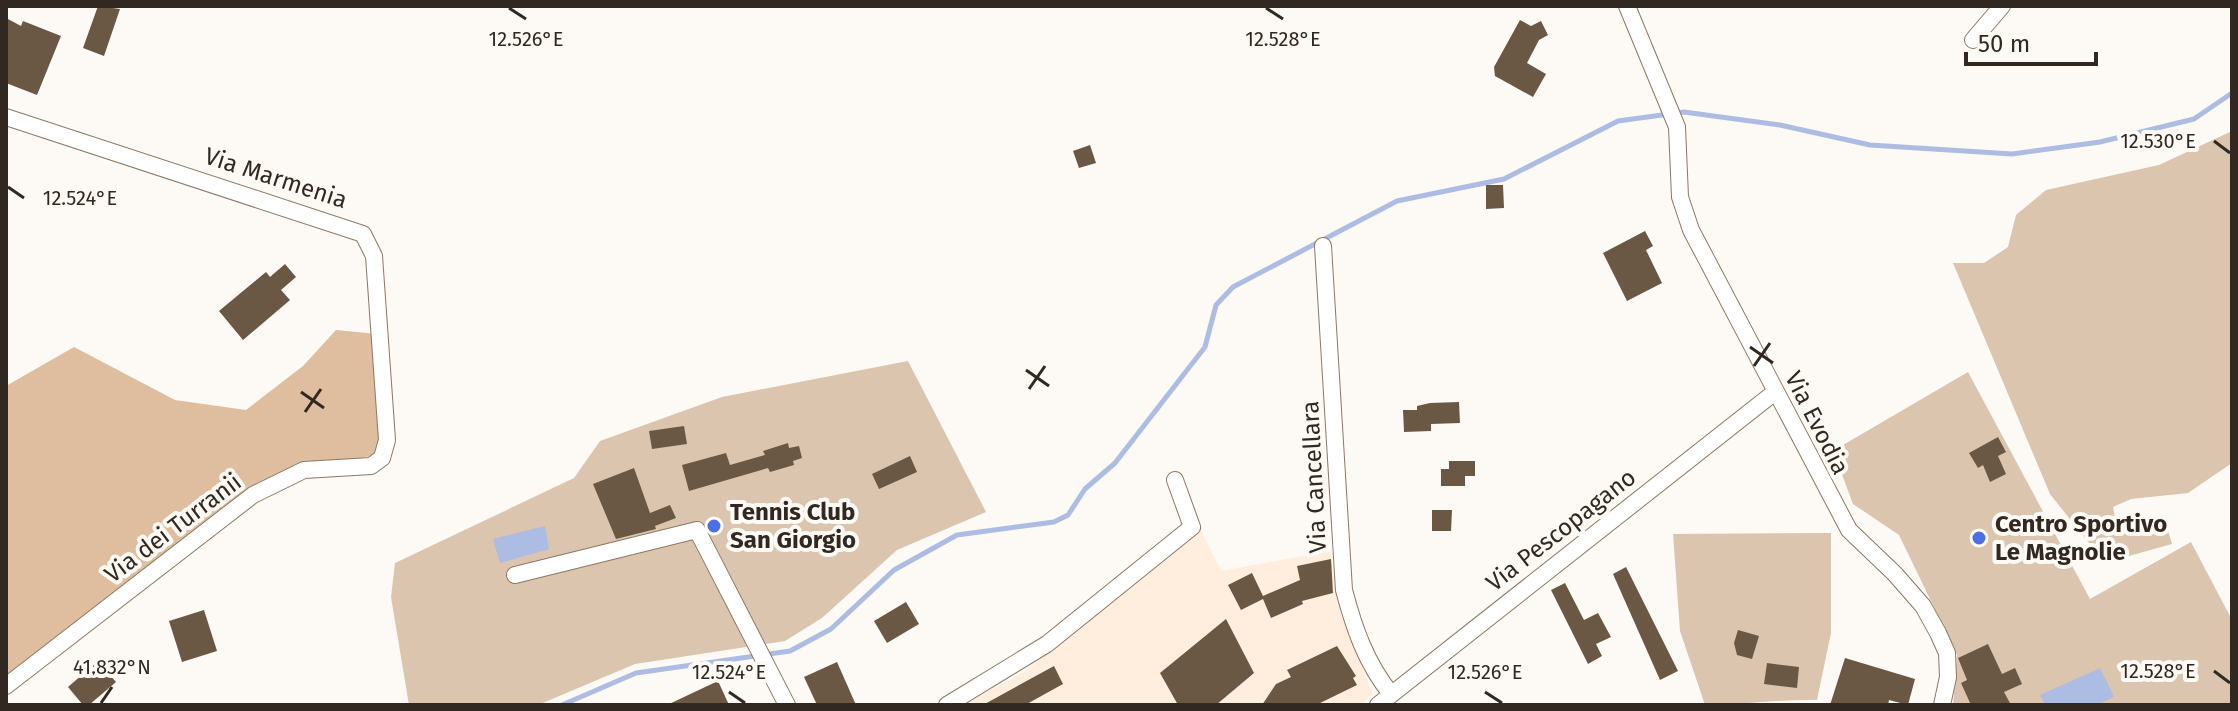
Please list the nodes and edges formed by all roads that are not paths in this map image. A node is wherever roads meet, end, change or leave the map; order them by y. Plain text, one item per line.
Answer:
1 (1627, 6) edge
2 (2002, 6) edge
3 (1973, 40) dead end
4 (6, 117) edge
5 (1323, 246) dead end
6 (1775, 392) junction
7 (385, 453) joint
8 (1175, 480) dead end
9 (515, 575) dead end
10 (6, 686) edge
11 (1384, 700) edge
12 (787, 705) edge
13 (947, 705) edge
14 (1942, 705) edge

1 - 6 street, Via Evodia
2 - 3 street
4 - 7 street, Via Marmenia
5 - 11 street, Via Cancellara
6 - 11 street, Via Pescopagano
6 - 14 street, Via Evodia
7 - 10 street, Via dei Turranii
8 - 13 street
9 - 12 street

